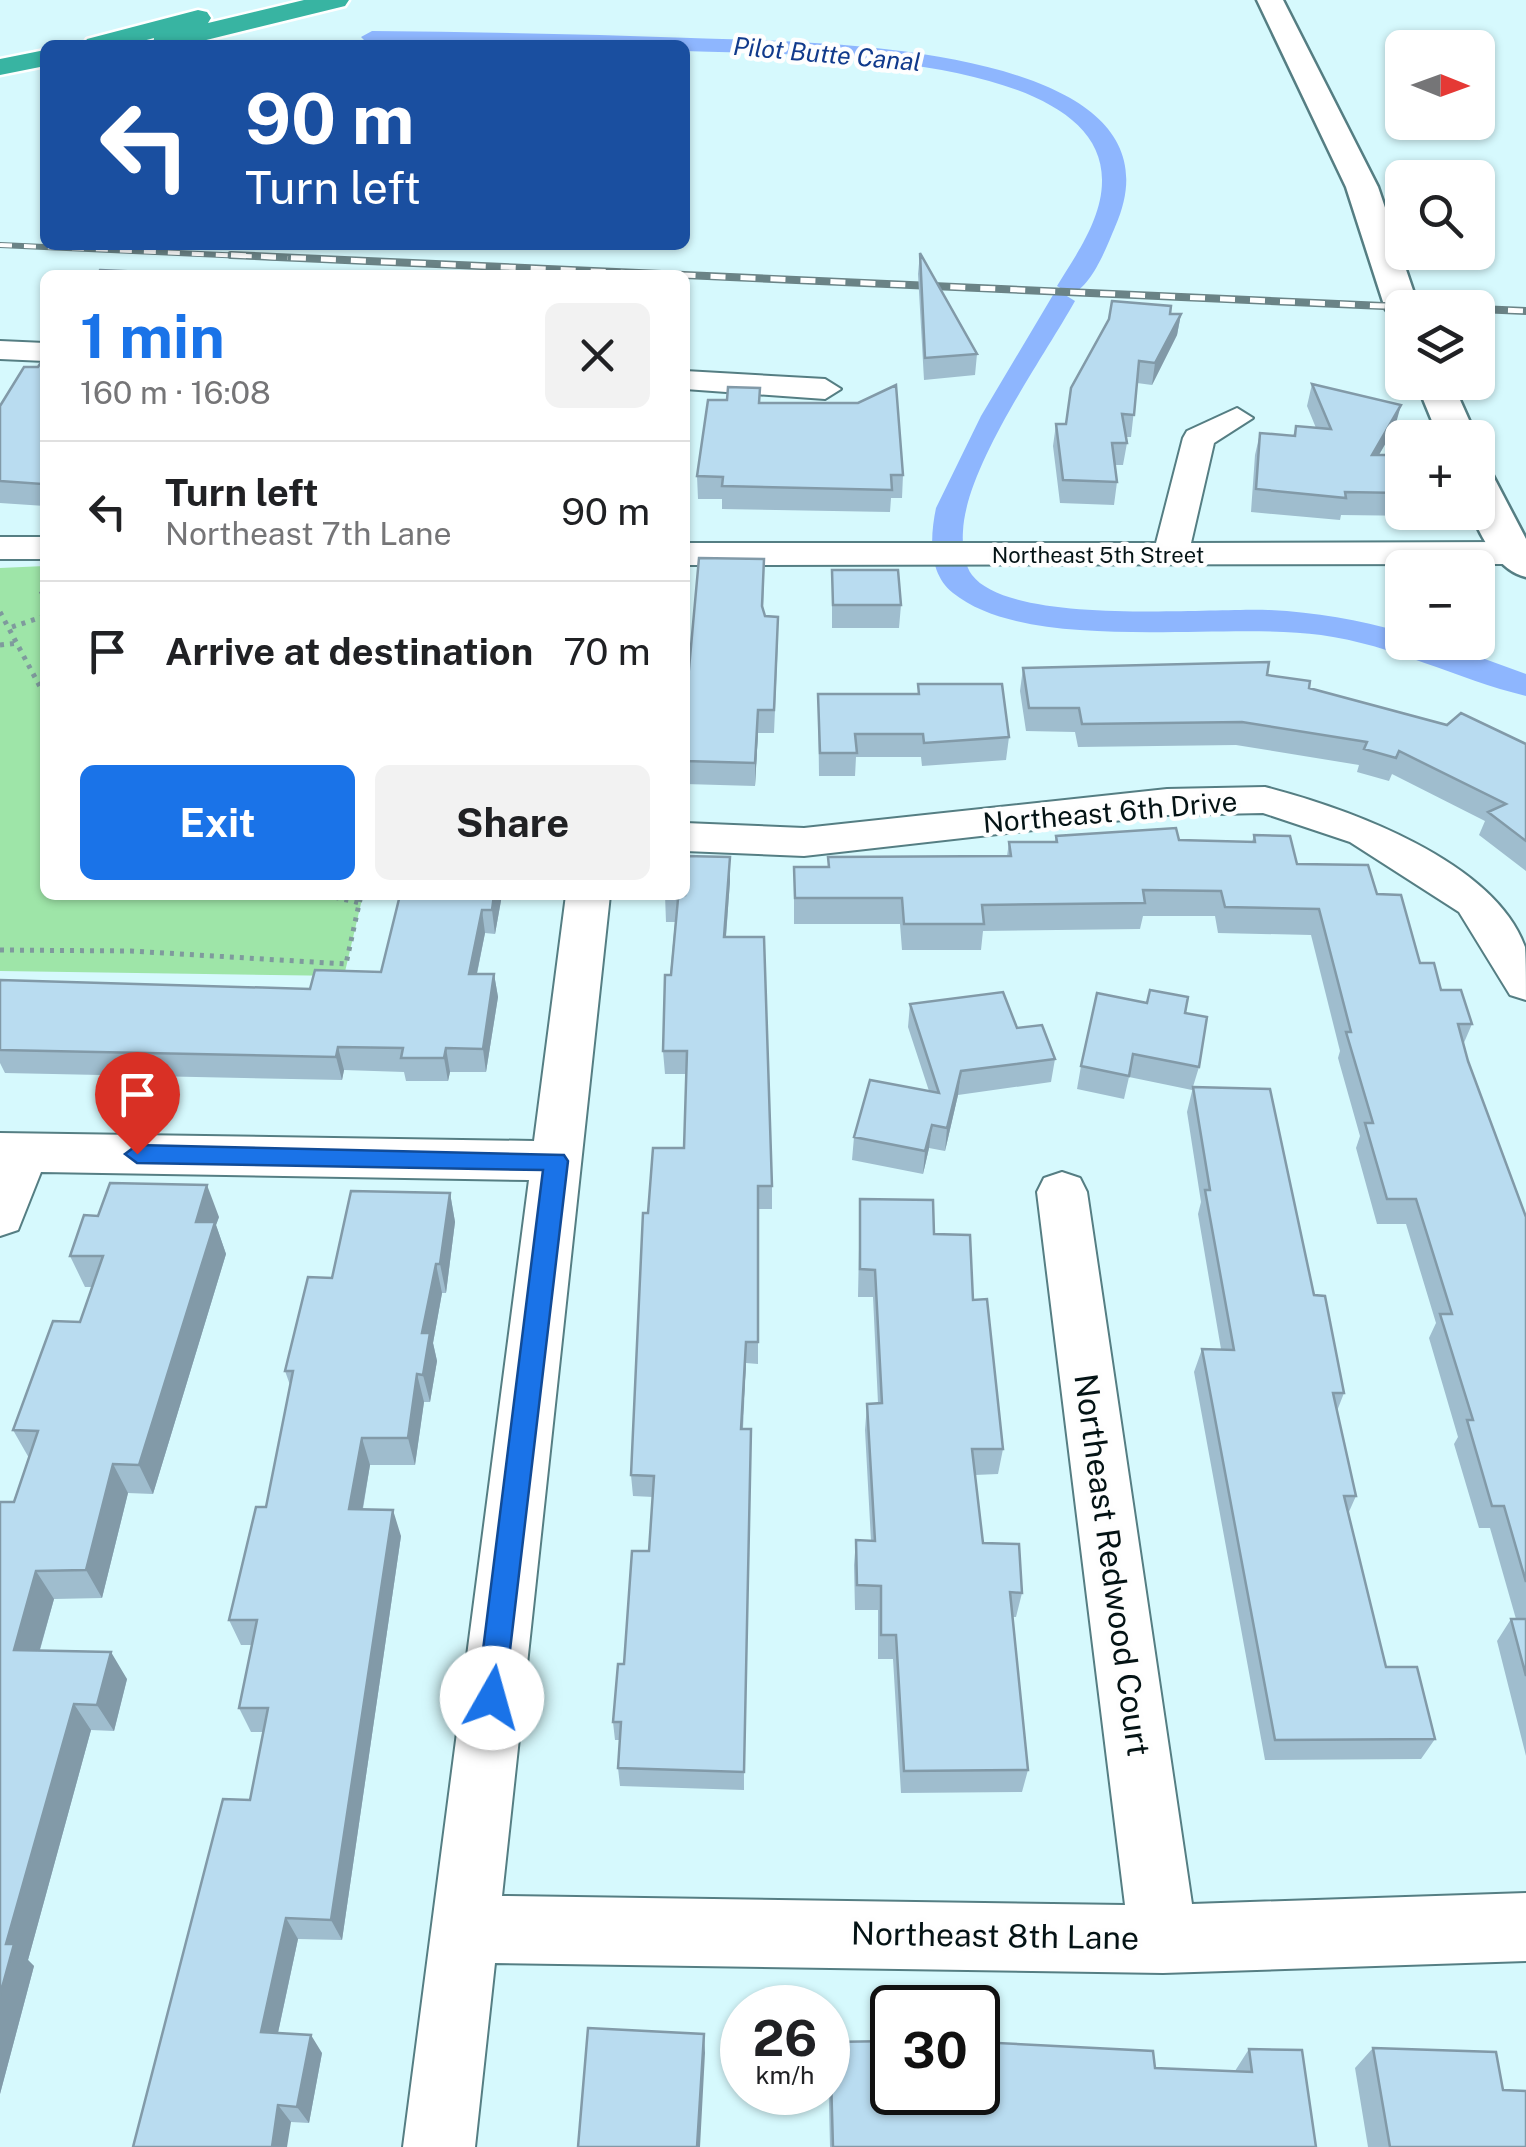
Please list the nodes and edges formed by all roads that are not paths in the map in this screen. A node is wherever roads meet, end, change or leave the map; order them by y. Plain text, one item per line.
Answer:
1 (259, 0) edge
2 (306, 0) edge
3 (336, 0) edge
4 (1270, 0) edge
5 (115, 40) edge
6 (173, 40) edge
7 (176, 40) edge
8 (40, 59) edge
9 (0, 67) edge
10 (40, 73) edge
11 (0, 81) edge
12 (1396, 290) edge
13 (0, 350) edge
14 (40, 352) edge
15 (690, 380) edge
16 (825, 388) dead end
17 (1238, 418) dead end
18 (1495, 514) edge
19 (0, 548) edge
20 (40, 548) edge
21 (690, 554) edge
22 (1170, 556) junction
23 (1519, 559) edge
24 (690, 838) edge
25 (587, 900) edge
26 (1526, 984) edge
27 (11, 1152) edge
28 (556, 1161) junction
29 (1062, 1192) dead end
30 (0, 1216) edge
31 (1526, 1927) edge
32 (465, 1929) junction
33 (1163, 1938) junction
34 (439, 2147) edge

1 - 5 highway
2 - 6 highway
3 - 7 highway
4 - 12 street
8 - 9 highway
10 - 11 highway
13 - 14 street
15 - 16 street
17 - 22 street
18 - 23 street
19 - 20 street
21 - 22 street, Northeast 5th Street
22 - 23 street, Northeast 5th Street
24 - 26 street, Northeast 6th Drive
25 - 28 street
27 - 28 street
27 - 30 street
28 - 32 street
29 - 33 street, Northeast Redwood Court
31 - 33 street, Northeast 8th Lane
32 - 33 street, Northeast 8th Lane
32 - 34 street

